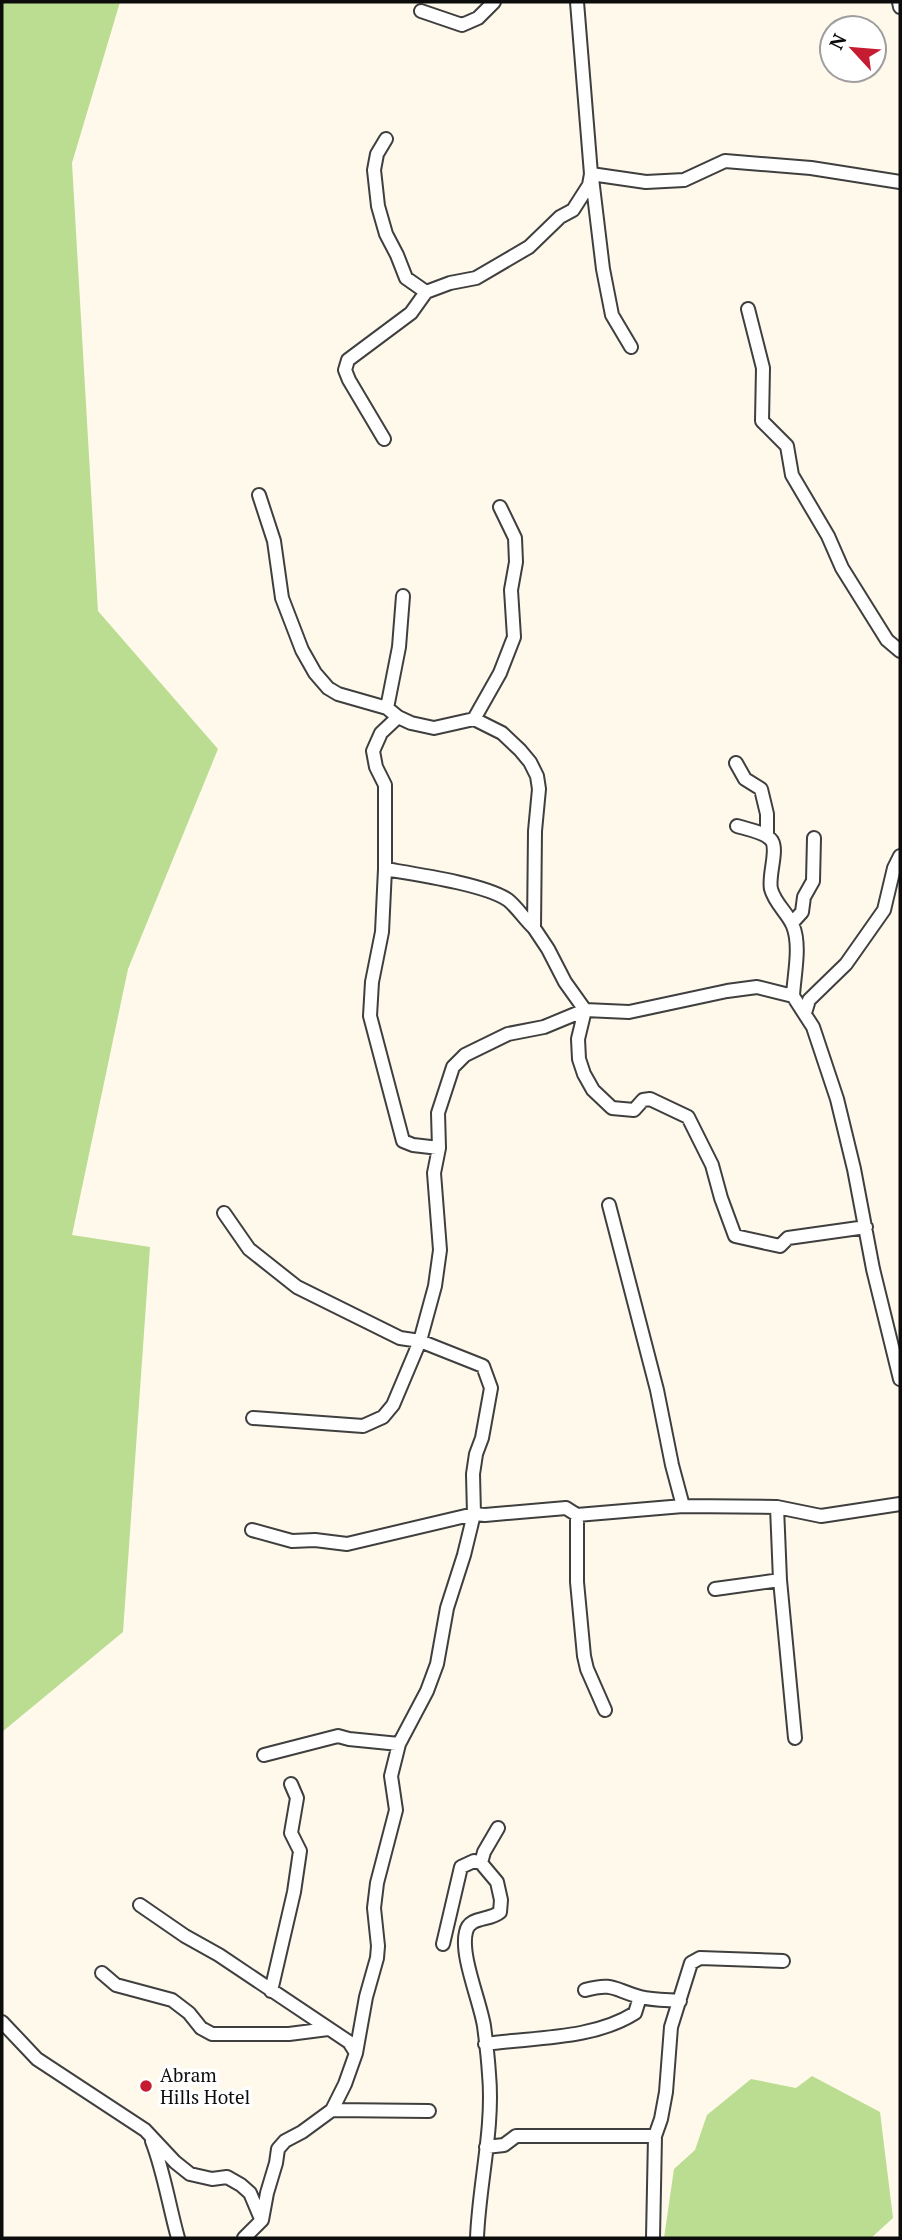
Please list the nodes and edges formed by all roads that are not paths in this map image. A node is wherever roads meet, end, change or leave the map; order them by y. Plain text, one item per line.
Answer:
1 (494, 2) edge
2 (577, 2) edge
3 (899, 2) edge
4 (900, 7) edge
5 (421, 11) dead end
6 (386, 139) dead end
7 (591, 174) junction
8 (900, 182) edge
9 (426, 292) junction
10 (748, 309) dead end
11 (631, 347) dead end
12 (384, 439) dead end
13 (259, 495) dead end
14 (500, 507) dead end
15 (403, 596) dead end
16 (900, 651) edge
17 (387, 708) junction
18 (398, 717) junction
19 (474, 719) junction
20 (736, 763) dead end
21 (737, 826) dead end
22 (767, 836) junction
23 (814, 838) dead end
24 (900, 856) edge
25 (385, 869) junction
26 (792, 923) junction
27 (534, 928) junction
28 (793, 996) junction
29 (585, 1010) junction
30 (805, 1013) junction
31 (439, 1148) junction
32 (609, 1205) dead end
33 (224, 1213) dead end
34 (866, 1227) junction
35 (420, 1340) junction
36 (900, 1379) edge
37 (253, 1418) dead end
38 (900, 1504) edge
39 (683, 1506) junction
40 (777, 1507) junction
41 (474, 1514) junction
42 (577, 1515) junction
43 (252, 1530) dead end
44 (780, 1580) junction
45 (715, 1589) dead end
46 (605, 1710) dead end
47 (795, 1738) dead end
48 (399, 1744) junction
49 (264, 1755) dead end
50 (291, 1784) dead end
51 (498, 1828) dead end
52 (481, 1863) junction
53 (139, 1905) dead end
54 (443, 1944) dead end
55 (783, 1962) dead end
56 (102, 1973) dead end
57 (585, 1990) dead end
58 (271, 1991) junction
59 (640, 1997) junction
60 (680, 2001) junction
61 (2, 2022) edge
62 (328, 2029) junction
63 (355, 2043) junction
64 (485, 2045) junction
65 (331, 2110) junction
66 (429, 2110) dead end
67 (151, 2136) junction
68 (655, 2136) junction
69 (486, 2147) junction
70 (262, 2220) junction
71 (178, 2238) edge
72 (244, 2238) edge
73 (477, 2238) edge
74 (653, 2238) edge

1 - 5 street
2 - 7 street
3 - 4 street
6 - 9 street
7 - 8 street
7 - 9 street
7 - 11 street
9 - 12 street
10 - 16 street
13 - 17 street
14 - 19 street
15 - 17 street
17 - 18 street
18 - 19 street
18 - 25 street
19 - 27 street
20 - 22 street
21 - 22 street
22 - 26 street
23 - 26 street
24 - 30 street
25 - 27 street
25 - 31 street
26 - 28 street
27 - 29 street
28 - 29 street
28 - 30 street
29 - 31 street
29 - 34 street
30 - 34 street
31 - 35 street
32 - 39 street
33 - 35 street
34 - 36 street
35 - 37 street
35 - 41 street
38 - 40 street
39 - 40 street
39 - 42 street
40 - 44 street
41 - 42 street
41 - 43 street
41 - 48 street
42 - 46 street
44 - 45 street
44 - 47 street
48 - 49 street
48 - 63 street
50 - 58 street
51 - 52 street
52 - 54 street
52 - 64 street
53 - 58 street
55 - 60 street
56 - 62 street
57 - 59 street
58 - 62 street
59 - 60 street
59 - 64 street
60 - 68 street
61 - 67 street
62 - 63 street
63 - 65 street
64 - 69 street
65 - 66 street
65 - 70 street
67 - 70 street
67 - 71 street
68 - 69 street
68 - 74 street
69 - 73 street
70 - 72 street

